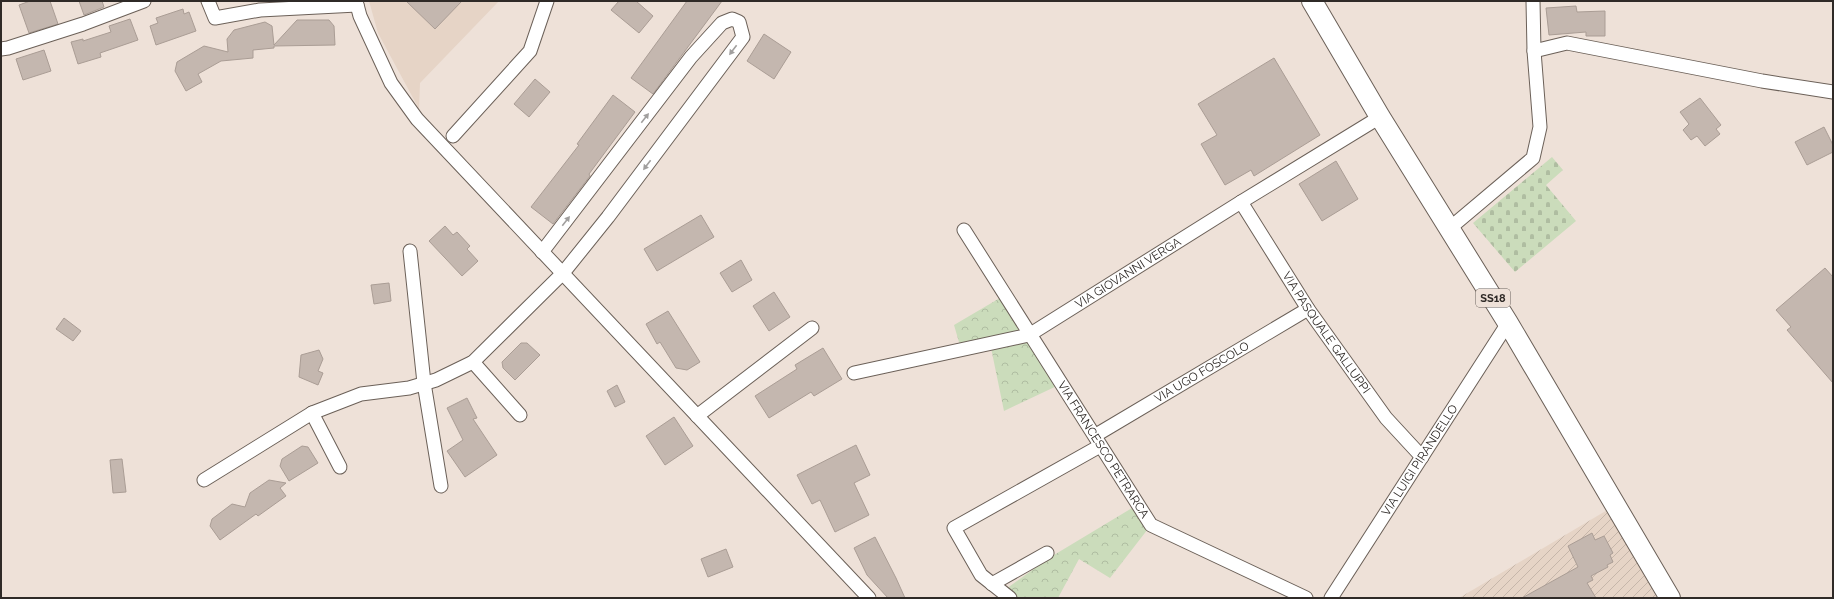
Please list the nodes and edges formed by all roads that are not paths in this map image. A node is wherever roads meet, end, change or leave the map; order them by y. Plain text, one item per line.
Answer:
1 (144, 1) edge
2 (208, 1) edge
3 (548, 1) edge
4 (1312, 1) edge
5 (1533, 1) edge
6 (356, 3) edge
7 (1, 49) edge
8 (1534, 51) junction
9 (1833, 92) edge
10 (1380, 117) junction
11 (453, 136) dead end
12 (1241, 202) junction
13 (1450, 228) junction
14 (964, 230) dead end
15 (410, 251) dead end
16 (542, 252) junction
17 (562, 273) junction
18 (1308, 309) junction
19 (1508, 323) junction
20 (812, 328) dead end
21 (1029, 334) junction
22 (474, 362) junction
23 (854, 373) dead end
24 (424, 383) junction
25 (312, 413) junction
26 (520, 415) dead end
27 (697, 416) junction
28 (1098, 441) junction
29 (1422, 457) junction
30 (340, 467) dead end
31 (204, 480) dead end
32 (441, 486) dead end
33 (1047, 553) dead end
34 (992, 584) junction
35 (869, 598) edge
36 (1010, 598) edge
37 (1306, 598) edge
38 (1331, 598) edge
39 (1670, 598) edge

1 - 7 street
2 - 6 street
3 - 11 street
4 - 10 main road, SS18
5 - 8 street
6 - 16 street
8 - 9 street
8 - 13 street
10 - 12 street, VIA GIOVANNI VERGA
10 - 13 main road, SS18
12 - 18 street, VIA PASQUALE GALLUPPI
12 - 21 street, VIA GIOVANNI VERGA
13 - 19 main road, SS18
14 - 21 street, VIA FRANCESCO PETRARCA
15 - 24 street
16 - 17 street
16 -> 17 street
17 - 22 street
17 - 27 street
18 - 28 street, VIA UGO FOSCOLO
18 - 29 street, VIA PASQUALE GALLUPPI
19 - 29 street, VIA LUIGI PIRANDELLO
19 - 39 main road, SS18
20 - 27 street
21 - 23 street, VIA GIOVANNI VERGA
21 - 28 street, VIA FRANCESCO PETRARCA
22 - 24 street
22 - 26 street
24 - 25 street
24 - 32 street
25 - 30 street
25 - 31 street
27 - 35 street
28 - 34 street, VIA UGO FOSCOLO
28 - 37 street, VIA FRANCESCO PETRARCA
29 - 38 street, VIA LUIGI PIRANDELLO
33 - 34 street
34 - 36 street

